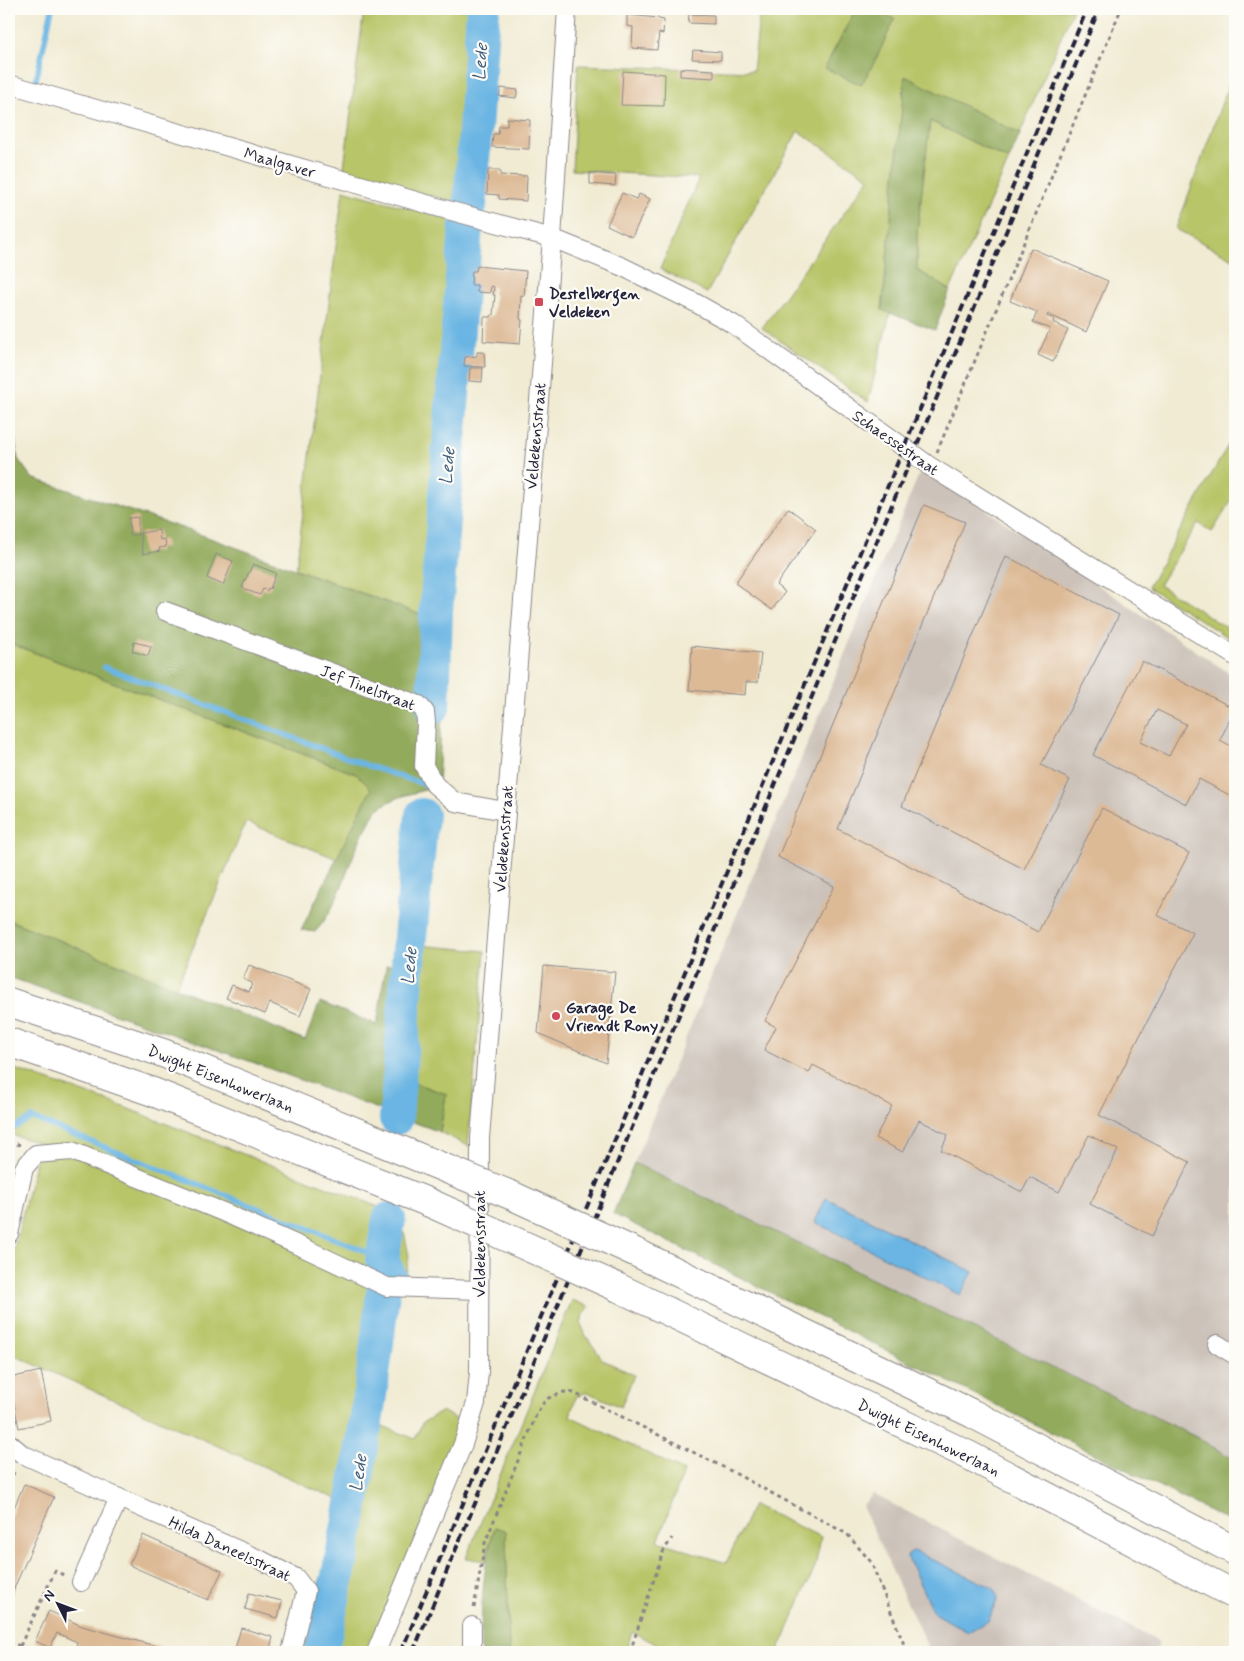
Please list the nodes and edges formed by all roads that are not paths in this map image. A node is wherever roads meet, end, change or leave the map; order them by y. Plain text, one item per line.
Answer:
1 (567, 9) edge
2 (9, 84) edge
3 (552, 238) junction
4 (165, 611) dead end
5 (1235, 656) edge
6 (505, 811) junction
7 (9, 1002) edge
8 (9, 1042) edge
9 (9, 1234) edge
10 (479, 1290) junction
11 (1217, 1344) dead end
12 (1235, 1355) edge
13 (9, 1444) edge
14 (119, 1498) junction
15 (1235, 1551) edge
16 (81, 1582) road end
17 (1235, 1595) edge
18 (472, 1626) road end
19 (291, 1652) edge
20 (376, 1652) edge
21 (472, 1652) edge

1 - 3 street, Veldekensstraat
2 - 3 street, Maalgaver
3 - 5 street, Schaessestraat
3 - 6 street, Veldekensstraat
4 - 6 street, Jef Tinelstraat
6 - 10 street, Veldekensstraat
7 - 15 highway, Dwight Eisenhowerlaan, bridge
8 - 17 highway, Dwight Eisenhowerlaan, bridge
9 - 10 street
10 - 20 street, Veldekensstraat
11 - 12 street
13 - 14 street, Hilda Daneelsstraat
14 - 16 street
14 - 19 street, Hilda Daneelsstraat
18 - 21 street

